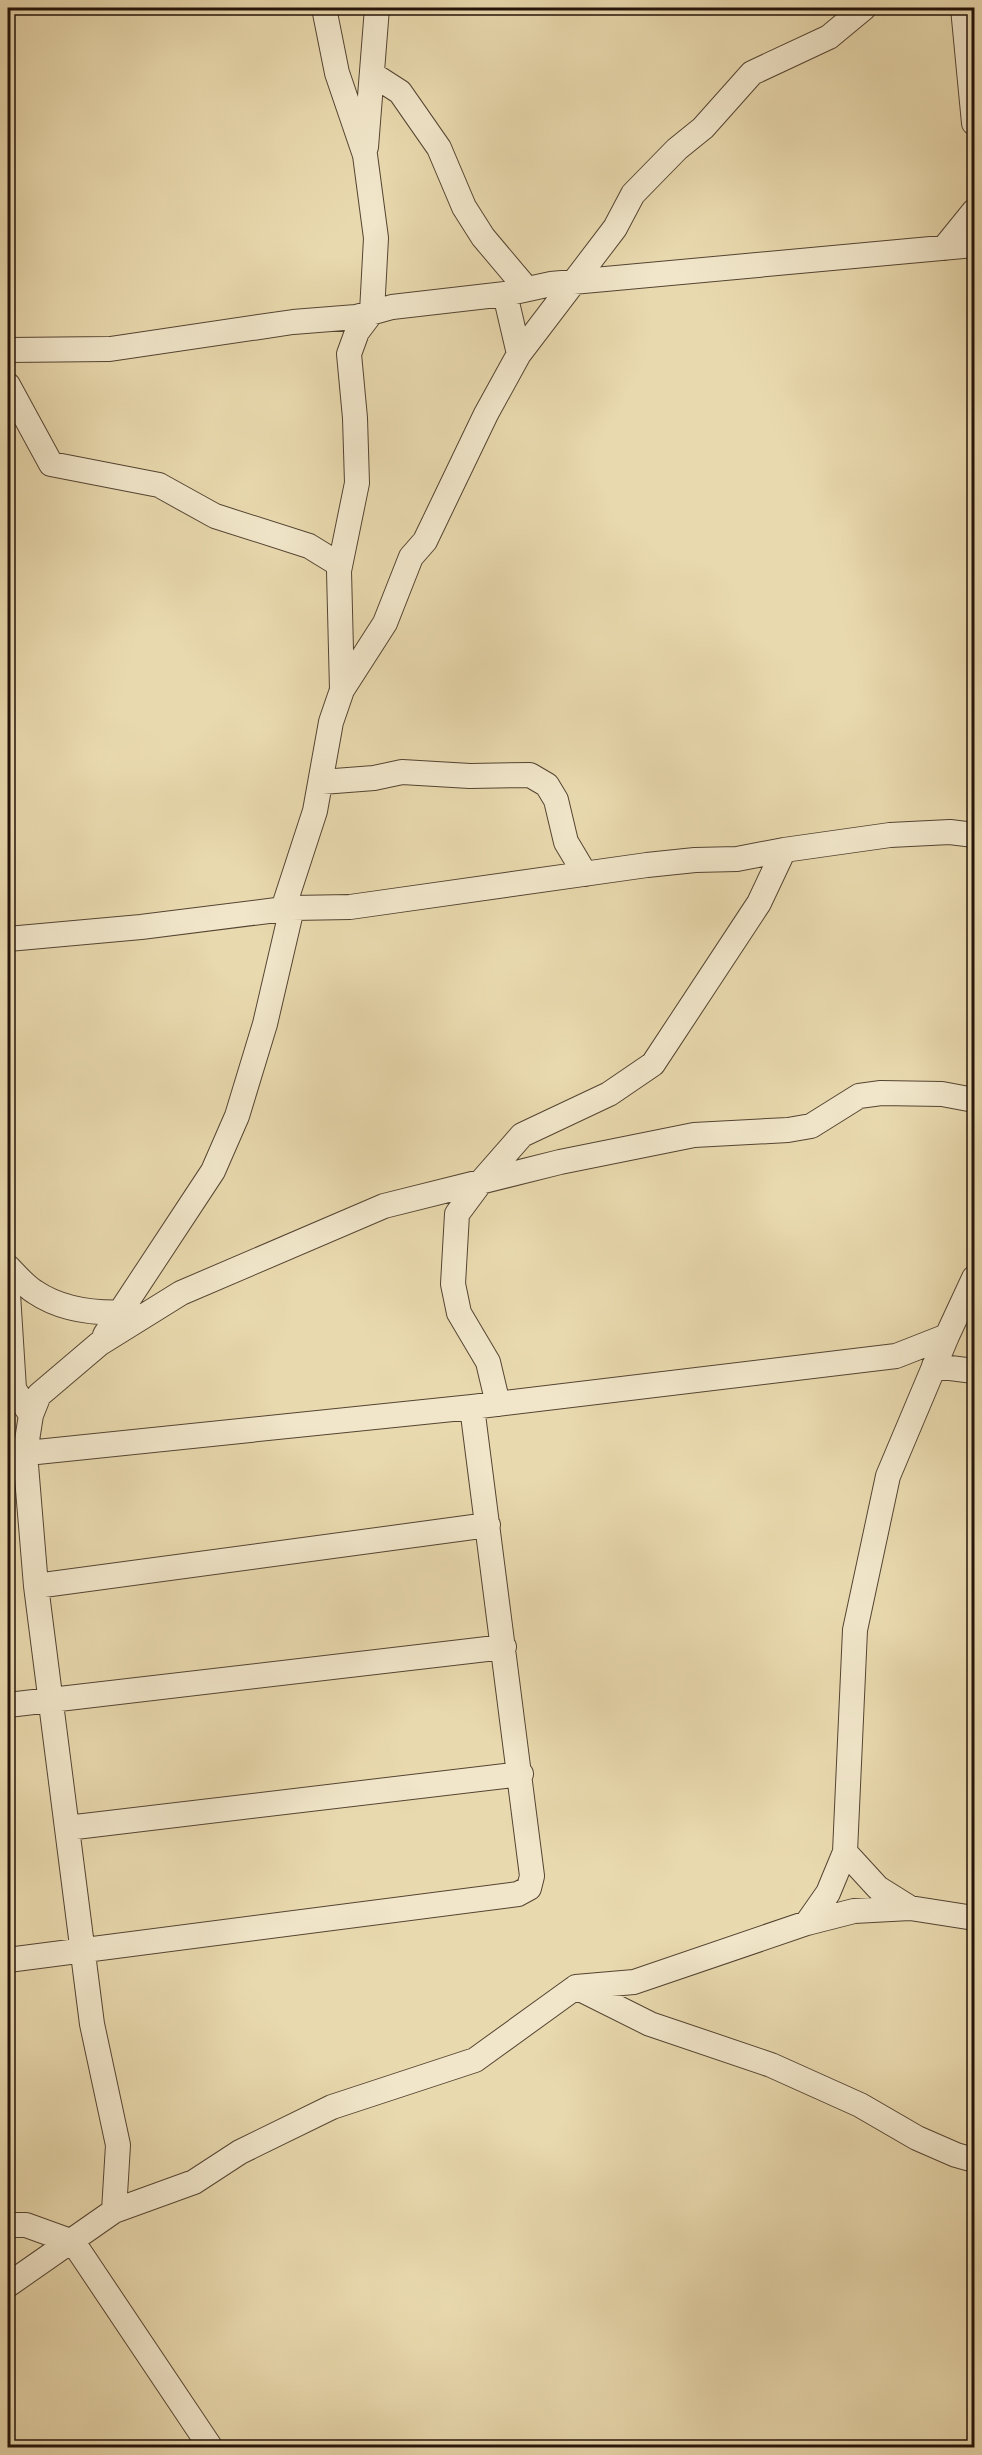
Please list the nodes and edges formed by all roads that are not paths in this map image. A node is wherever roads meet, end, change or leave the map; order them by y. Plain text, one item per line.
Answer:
1 (324, 8) edge
2 (377, 8) edge
3 (864, 8) edge
4 (963, 8) edge
5 (372, 74) junction
6 (975, 123) edge
7 (365, 155) junction
8 (975, 191) edge
9 (974, 212) edge
10 (975, 245) edge
11 (944, 248) junction
12 (573, 282) junction
13 (515, 291) junction
14 (372, 312) junction
15 (8, 350) edge
16 (519, 354) junction
17 (8, 385) edge
18 (340, 565) junction
19 (342, 690) junction
20 (322, 782) junction
21 (975, 835) edge
22 (784, 850) junction
23 (585, 874) junction
24 (287, 908) junction
25 (8, 939) edge
26 (975, 1100) edge
27 (480, 1183) junction
28 (8, 1266) edge
29 (975, 1278) edge
30 (8, 1294) edge
31 (149, 1312) junction
32 (120, 1313) junction
33 (947, 1336) junction
34 (99, 1344) junction
35 (934, 1366) junction
36 (975, 1371) edge
37 (498, 1404) junction
38 (472, 1407) junction
39 (31, 1415) junction
40 (16, 1454) edge
41 (488, 1525) junction
42 (36, 1586) junction
43 (504, 1647) junction
44 (51, 1700) junction
45 (8, 1705) edge
46 (521, 1774) junction
47 (67, 1828) junction
48 (845, 1852) junction
49 (910, 1908) junction
50 (975, 1918) edge
51 (807, 1923) junction
52 (83, 1951) junction
53 (8, 1960) edge
54 (576, 1987) junction
55 (975, 2160) edge
56 (114, 2211) junction
57 (8, 2225) edge
58 (73, 2242) junction
59 (8, 2285) edge
60 (211, 2448) edge

1 - 7 street
2 - 5 street
3 - 12 street
4 - 6 street
5 - 7 street
5 - 13 street
7 - 14 street
8 - 9 street
9 - 11 street
10 - 11 street
11 - 12 street
12 - 13 street
12 - 16 street
13 - 14 street
13 - 16 street
14 - 15 street
14 - 18 street
16 - 19 street
17 - 18 street
18 - 19 street
19 - 20 street
20 - 23 street
20 - 24 street
21 - 22 street
22 - 23 street
22 - 27 street
23 - 24 street
24 - 25 street
24 - 32 street
26 - 27 street
27 - 31 street
27 - 37 street
28 - 32 street
29 - 33 street
30 - 39 street
31 - 32 street
31 - 34 street
32 - 34 street
33 - 35 street
33 - 37 street
34 - 39 street
35 - 36 street
35 - 48 street
37 - 38 street
38 - 40 street
38 - 41 street
39 - 40 street
40 - 42 street
41 - 42 street
41 - 43 street
42 - 44 street
43 - 44 street
43 - 46 street
44 - 45 street
44 - 47 street
46 - 47 street
46 - 52 street
47 - 52 street
48 - 49 street
48 - 51 street
49 - 50 street
49 - 51 street
51 - 54 street
52 - 53 street
52 - 56 street
54 - 55 street
54 - 56 street
56 - 58 street
57 - 58 street
58 - 59 street
58 - 60 street

